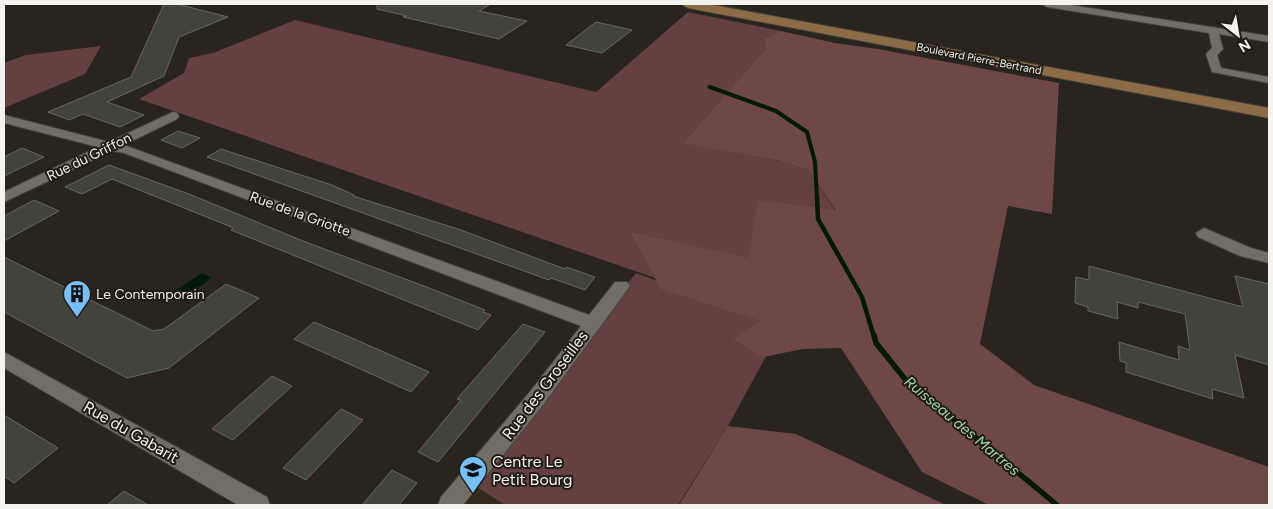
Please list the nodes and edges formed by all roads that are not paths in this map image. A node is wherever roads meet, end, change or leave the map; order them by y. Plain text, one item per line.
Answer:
1 (688, 4) edge
2 (1047, 4) edge
3 (1064, 5) edge
4 (1213, 30) junction
5 (1269, 39) edge
6 (1269, 80) edge
7 (1269, 113) edge
8 (173, 116) dead end
9 (4, 119) edge
10 (112, 146) junction
11 (4, 198) edge
12 (1204, 233) dead end
13 (1269, 258) edge
14 (621, 286) dead end
15 (592, 323) junction
16 (4, 359) edge
17 (259, 505) edge
18 (449, 505) edge

1 - 7 main road, Boulevard Pierre-Bertrand
2 - 3 street
3 - 4 street
4 - 5 street
4 - 6 street
8 - 10 street, Rue du Griffon
9 - 10 street, Rue de la Griotte
10 - 11 street, Rue du Griffon
10 - 15 street, Rue de la Griotte
12 - 13 street
14 - 15 street, Rue des Groseilles
15 - 18 street, Rue des Groseilles
16 - 17 street, Rue du Gabarit

